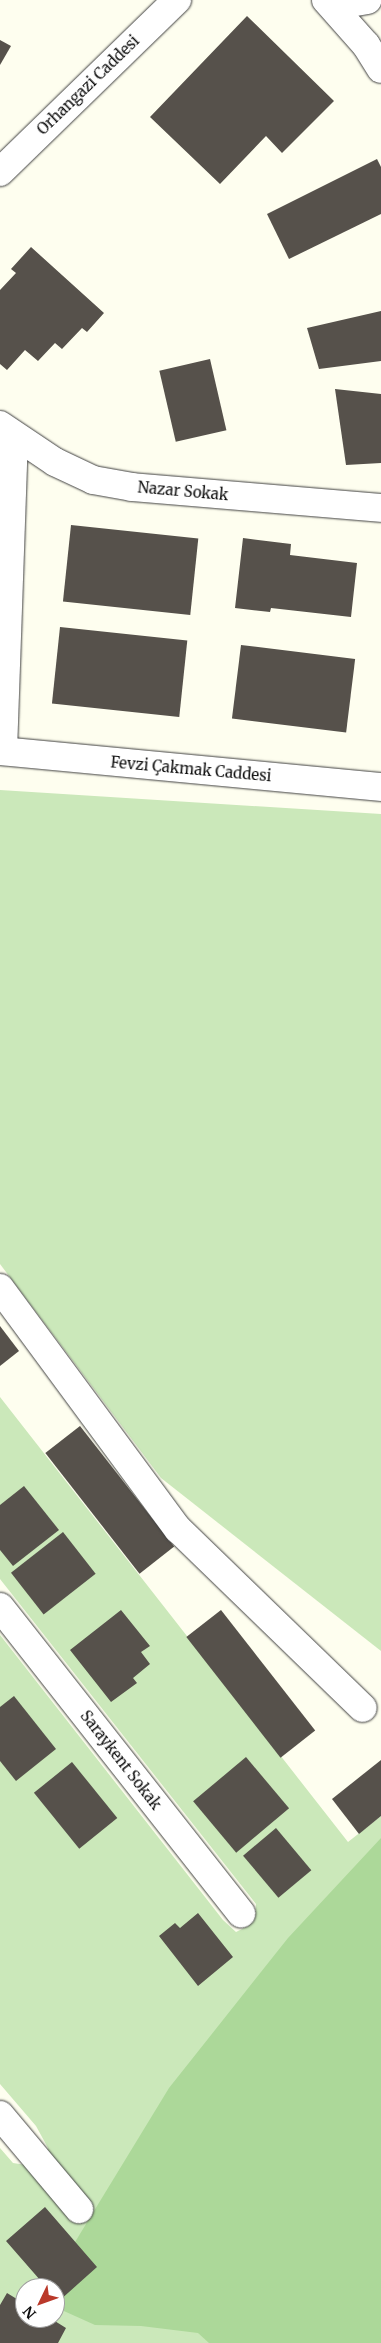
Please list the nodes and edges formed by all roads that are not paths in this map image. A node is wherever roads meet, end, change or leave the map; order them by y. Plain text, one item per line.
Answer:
1 (177, 0) edge
2 (367, 0) edge
3 (329, 3) edge
4 (381, 70) edge
5 (0, 172) edge
6 (7, 430) edge
7 (381, 508) edge
8 (1, 751) edge
9 (381, 787) edge
10 (0, 1288) edge
11 (0, 1606) edge
12 (363, 1708) dead end
13 (241, 1913) dead end
14 (0, 2115) edge
15 (79, 2209) dead end

1 - 5 street, Orhangazi Caddesi
2 - 3 street
3 - 4 street
6 - 7 street, Nazar Sokak
6 - 8 street
8 - 9 street, Fevzi Çakmak Caddesi
10 - 12 street
11 - 13 street, Saraykent Sokak
14 - 15 street

